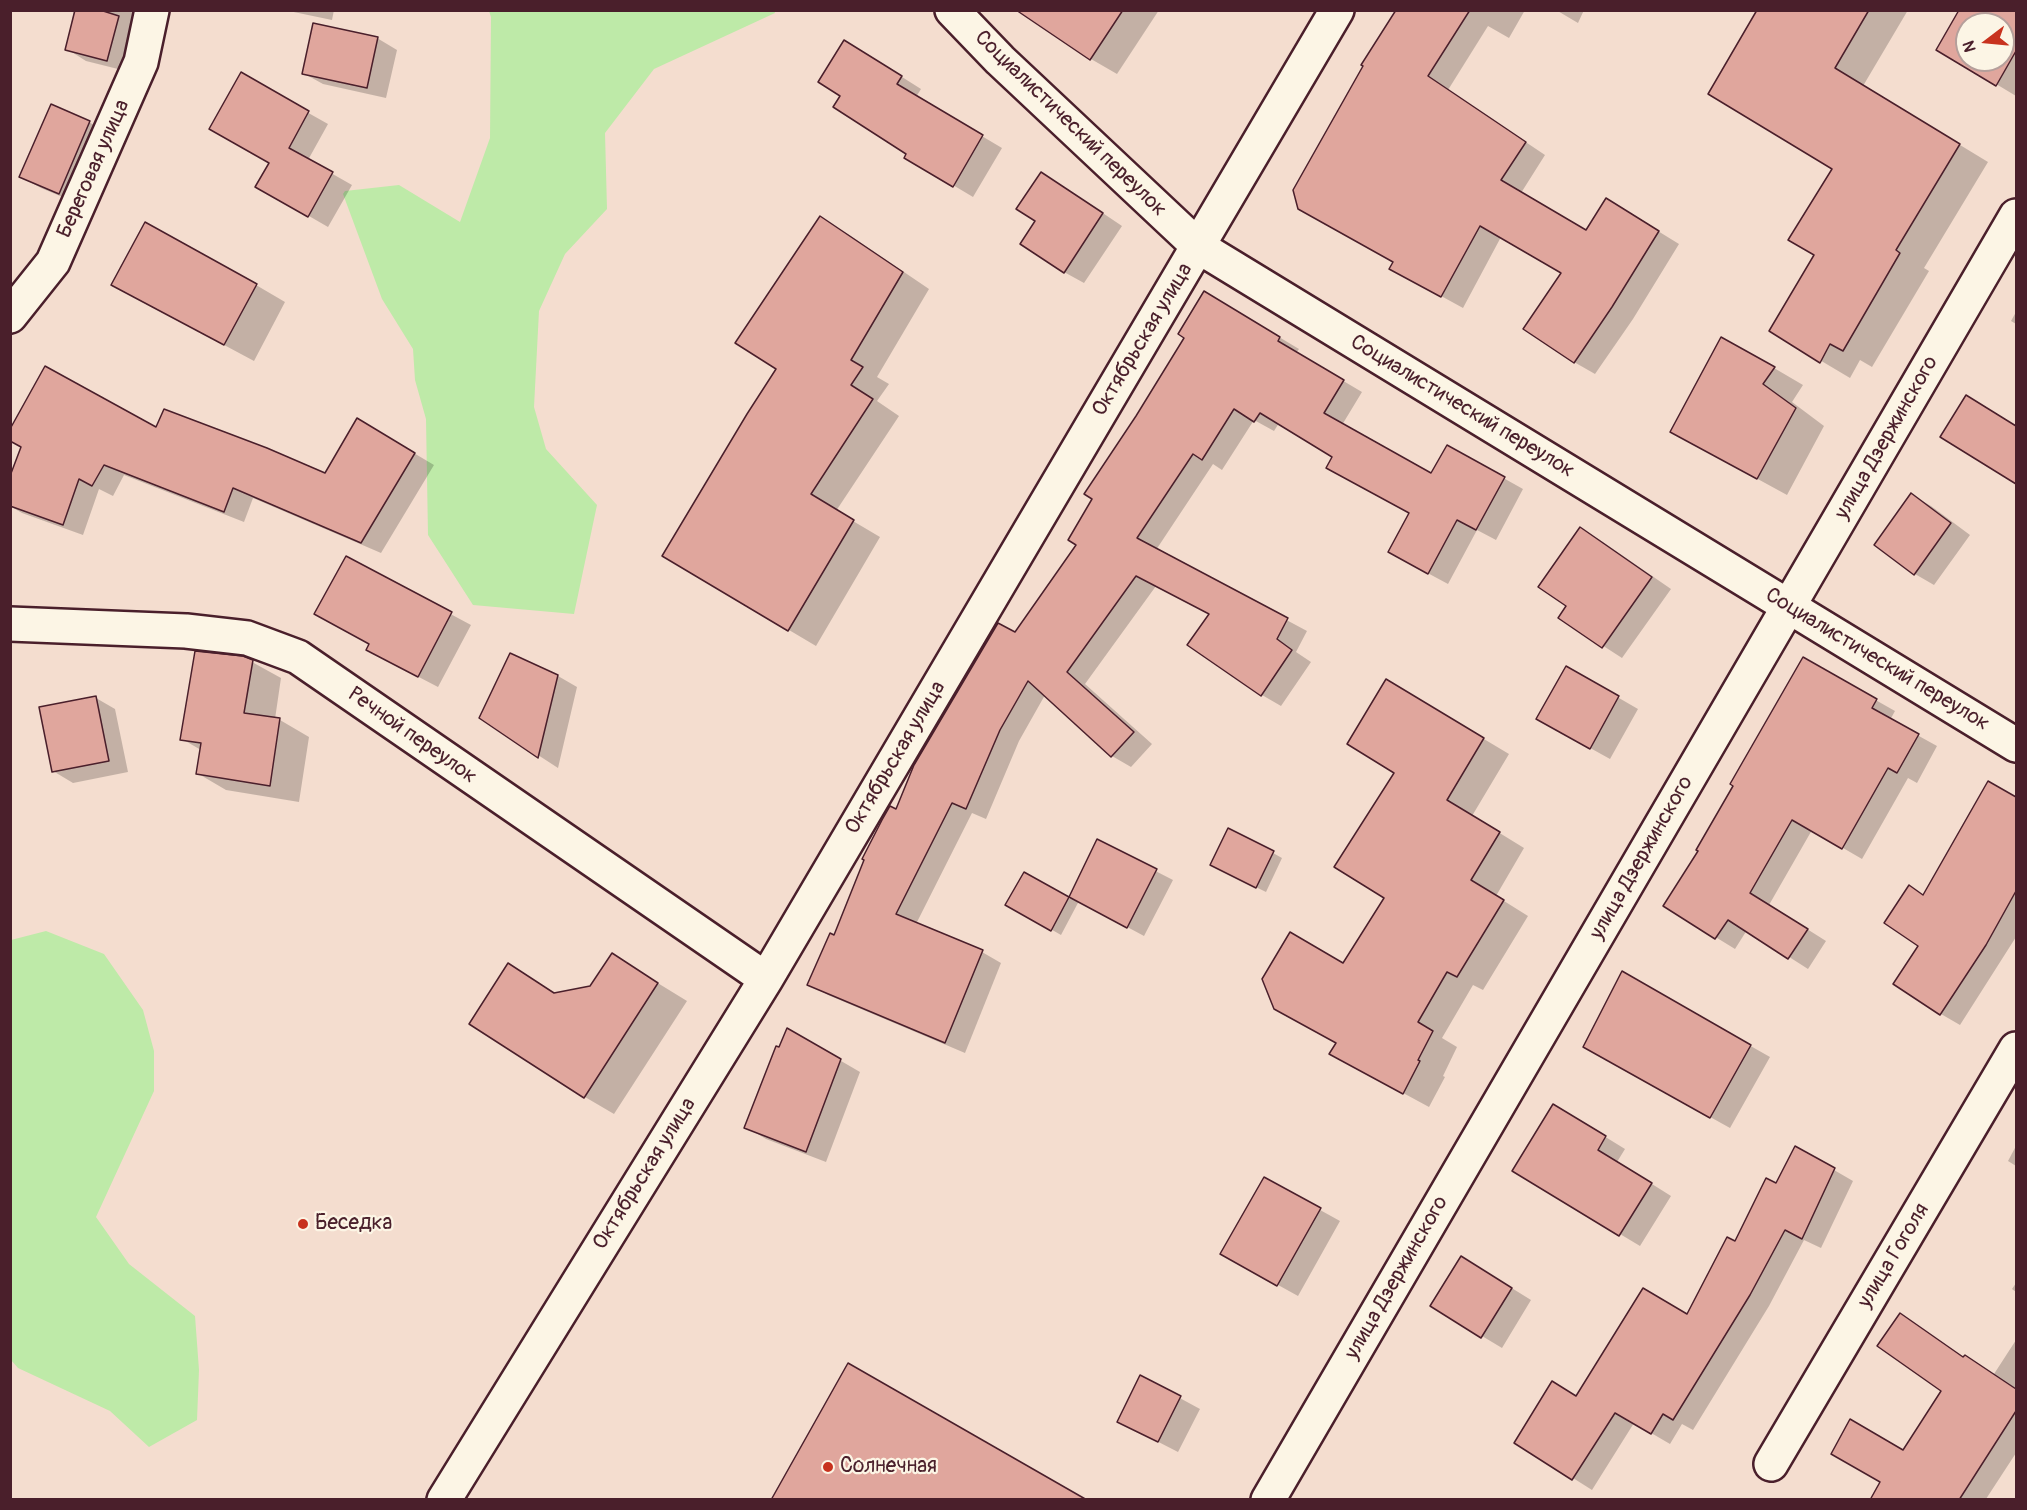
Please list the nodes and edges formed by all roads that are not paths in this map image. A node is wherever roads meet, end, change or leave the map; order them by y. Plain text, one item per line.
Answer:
1 (152, 10) edge
2 (952, 10) edge
3 (1337, 10) edge
4 (2016, 216) edge
5 (1198, 247) junction
6 (10, 316) edge
7 (1789, 607) junction
8 (10, 624) edge
9 (2016, 745) edge
10 (766, 980) junction
11 (2016, 1049) edge
12 (1771, 1464) dead end
13 (444, 1500) edge
14 (1268, 1500) edge

1 - 6 street, Береговая улица
2 - 5 street, Социалистический переулок
3 - 5 street, Октябрьская улица
4 - 7 street, улица Дзержинского
5 - 7 street, Социалистический переулок
5 - 10 street, Октябрьская улица
7 - 9 street, Социалистический переулок
7 - 14 street, улица Дзержинского
8 - 10 street, Речной переулок
10 - 13 street, Октябрьская улица
11 - 12 street, улица Гоголя

